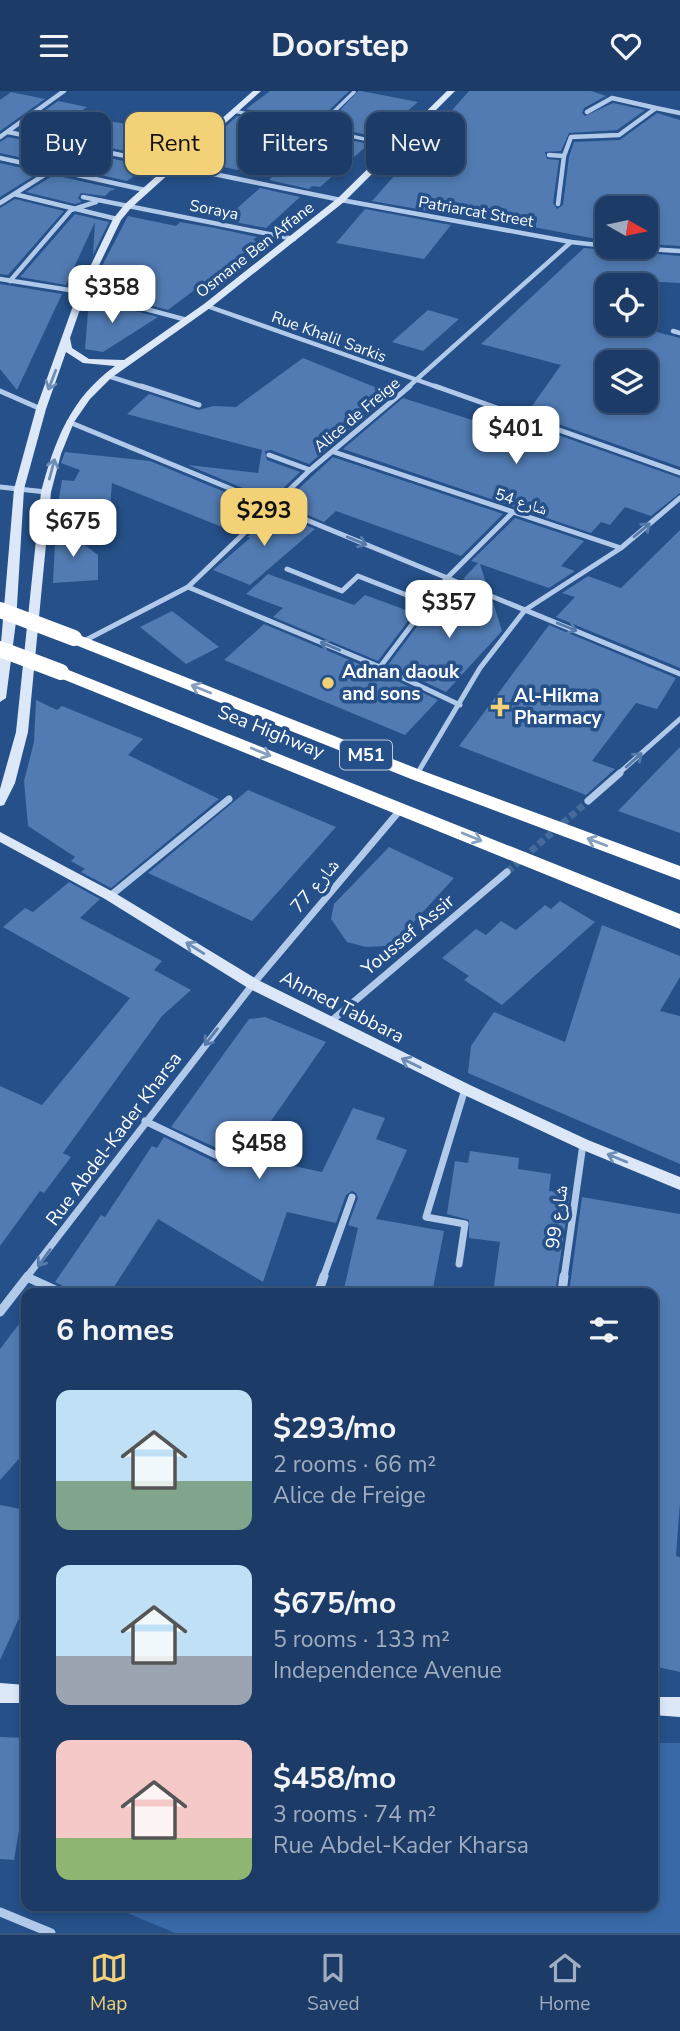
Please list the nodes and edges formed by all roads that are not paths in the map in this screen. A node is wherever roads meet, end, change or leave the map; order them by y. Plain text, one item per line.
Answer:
1 (61, 91) edge
2 (255, 91) edge
3 (451, 91) edge
4 (354, 92) edge
5 (656, 109) junction
6 (234, 111) junction
7 (239, 112) edge
8 (333, 112) edge
9 (430, 112) edge
10 (587, 112) dead end
11 (680, 113) edge
12 (224, 120) edge
13 (8, 132) junction
14 (0, 137) edge
15 (125, 155) edge
16 (549, 155) dead end
17 (564, 156) junction
18 (0, 158) edge
19 (21, 163) edge
20 (45, 175) edge
21 (76, 175) edge
22 (162, 175) edge
23 (221, 175) edge
24 (367, 175) edge
25 (145, 190) junction
26 (14, 194) junction
27 (83, 197) dead end
28 (341, 200) junction
29 (96, 201) junction
30 (0, 203) edge
31 (558, 204) dead end
32 (128, 206) junction
33 (71, 209) junction
34 (117, 219) junction
35 (295, 239) junction
36 (571, 242) junction
37 (595, 245) edge
38 (658, 250) edge
39 (680, 251) edge
40 (0, 279) edge
41 (10, 281) junction
42 (82, 292) junction
43 (207, 306) junction
44 (187, 320) junction
45 (673, 331) dead end
46 (680, 333) edge
47 (67, 340) junction
48 (123, 363) junction
49 (108, 376) junction
50 (416, 381) junction
51 (0, 391) edge
52 (199, 405) dead end
53 (41, 409) junction
54 (69, 422) junction
55 (334, 452) junction
56 (269, 454) dead end
57 (310, 470) junction
58 (680, 473) edge
59 (0, 487) edge
60 (19, 489) junction
61 (46, 492) junction
62 (680, 498) edge
63 (271, 506) junction
64 (513, 512) junction
65 (621, 548) junction
66 (288, 569) dead end
67 (447, 578) junction
68 (188, 587) junction
69 (427, 603) junction
70 (525, 610) junction
71 (7, 612) edge
72 (0, 632) edge
73 (32, 633) junction
74 (78, 640) junction
75 (0, 649) edge
76 (380, 667) junction
77 (680, 674) edge
78 (1, 693) edge
79 (460, 705) junction
80 (680, 719) edge
81 (417, 775) junction
82 (229, 799) dead end
83 (588, 801) tunnel mouth
84 (0, 802) edge
85 (401, 808) junction
86 (0, 836) edge
87 (508, 872) tunnel mouth
88 (680, 872) edge
89 (110, 896) junction
90 (680, 923) edge
91 (253, 984) junction
92 (330, 1022) junction
93 (465, 1089) junction
94 (145, 1121) junction
95 (583, 1144) junction
96 (218, 1156) dead end
97 (680, 1184) edge
98 (352, 1197) dead end
99 (458, 1264) dead end
100 (29, 1278) junction
101 (51, 1288) edge
102 (320, 1288) edge
103 (563, 1288) edge
104 (0, 1312) edge
105 (0, 1693) edge
106 (21, 1694) edge
107 (658, 1706) edge
108 (680, 1707) edge
109 (0, 1912) edge
110 (51, 1933) edge

1 - 13 street
2 - 6 main road
3 - 9 main road, Osmane Ben Affane
4 - 8 lane
5 - 10 street
5 - 11 street
5 - 17 street
6 - 7 lane
6 - 12 main road
13 - 14 street
13 - 15 street, Patriarcat Street
16 - 17 street
17 - 31 street
18 - 19 street
20 - 26 street
21 - 25 street
22 - 25 main road
23 - 28 street, Patriarcat Street
24 - 28 main road, Osmane Ben Affane
25 - 32 main road
26 - 30 street
26 - 33 street
27 - 29 street, Soraya
28 - 35 main road, Osmane Ben Affane
28 - 36 street, Patriarcat Street
29 - 32 street, Soraya
29 - 33 street
32 - 34 main road
32 - 35 street, Soraya
33 - 34 street
33 - 41 street
34 - 42 main road
35 - 43 main road, Osmane Ben Affane
36 - 37 street, Patriarcat Street
36 - 50 street, Alice de Freige
38 - 39 street
40 - 41 street
41 - 42 street
42 - 44 street
42 - 47 main road
43 - 44 main road, Osmane Ben Affane
43 - 50 street, Rue Khalil Sarkis
44 - 48 main road, Osmane Ben Affane
45 - 46 street
47 - 48 main road
47 -> 53 main road
48 - 49 main road, Osmane Ben Affane
49 - 52 street
49 - 54 main road, Osmane Ben Affane
50 - 55 street, Alice de Freige
50 - 58 street, Rue Khalil Sarkis
51 - 53 street
53 - 60 main road
61 -> 54 main road, Osmane Ben Affane
54 - 63 street
55 - 57 street, Alice de Freige
55 - 64 street, شارع 54
56 - 57 street
57 - 63 street, Alice de Freige
59 - 60 street
60 - 61 street
60 - 71 main road
61 - 73 main road, Osmane Ben Affane
65 -> 62 street
63 -> 67 street
63 - 68 street, Alice de Freige
64 - 65 street, شارع 54
64 - 67 street
65 - 70 street
66 - 69 street
67 - 69 street
67 - 70 street
68 - 74 street, Alice de Freige
76 -> 68 street
69 - 76 street
70 -> 77 street
70 - 79 street
71 - 72 main road
71 - 73 main road
71 - 74 highway, Sea Highway / M51, bridge
71 - 78 main road
73 - 84 main road, Osmane Ben Affane
81 -> 74 highway, Sea Highway / M51
75 -> 85 highway, Sea Highway / M51, bridge
76 - 79 street
79 - 81 street
83 -> 80 street
88 -> 81 highway, Sea Highway / M51
82 - 89 street
85 -> 90 highway, Sea Highway / M51
85 - 91 street, شارع 77
86 - 89 main road, Ahmed Tabbara
87 - 92 street, Youssef Assir
91 -> 89 main road, Ahmed Tabbara
91 - 92 main road, Ahmed Tabbara
91 -> 94 street, Rue Abdel-Kader Kharsa
93 -> 92 main road, Ahmed Tabbara
93 - 95 main road, Ahmed Tabbara
93 - 99 street
94 - 96 street
94 -> 100 street, Rue Abdel-Kader Kharsa
97 -> 95 main road, Ahmed Tabbara
95 - 103 street, شارع 99
98 - 102 street
100 - 101 street
100 - 104 street, Rue Abdel-Kader Kharsa
105 - 106 main road
107 - 108 main road
109 - 110 street

